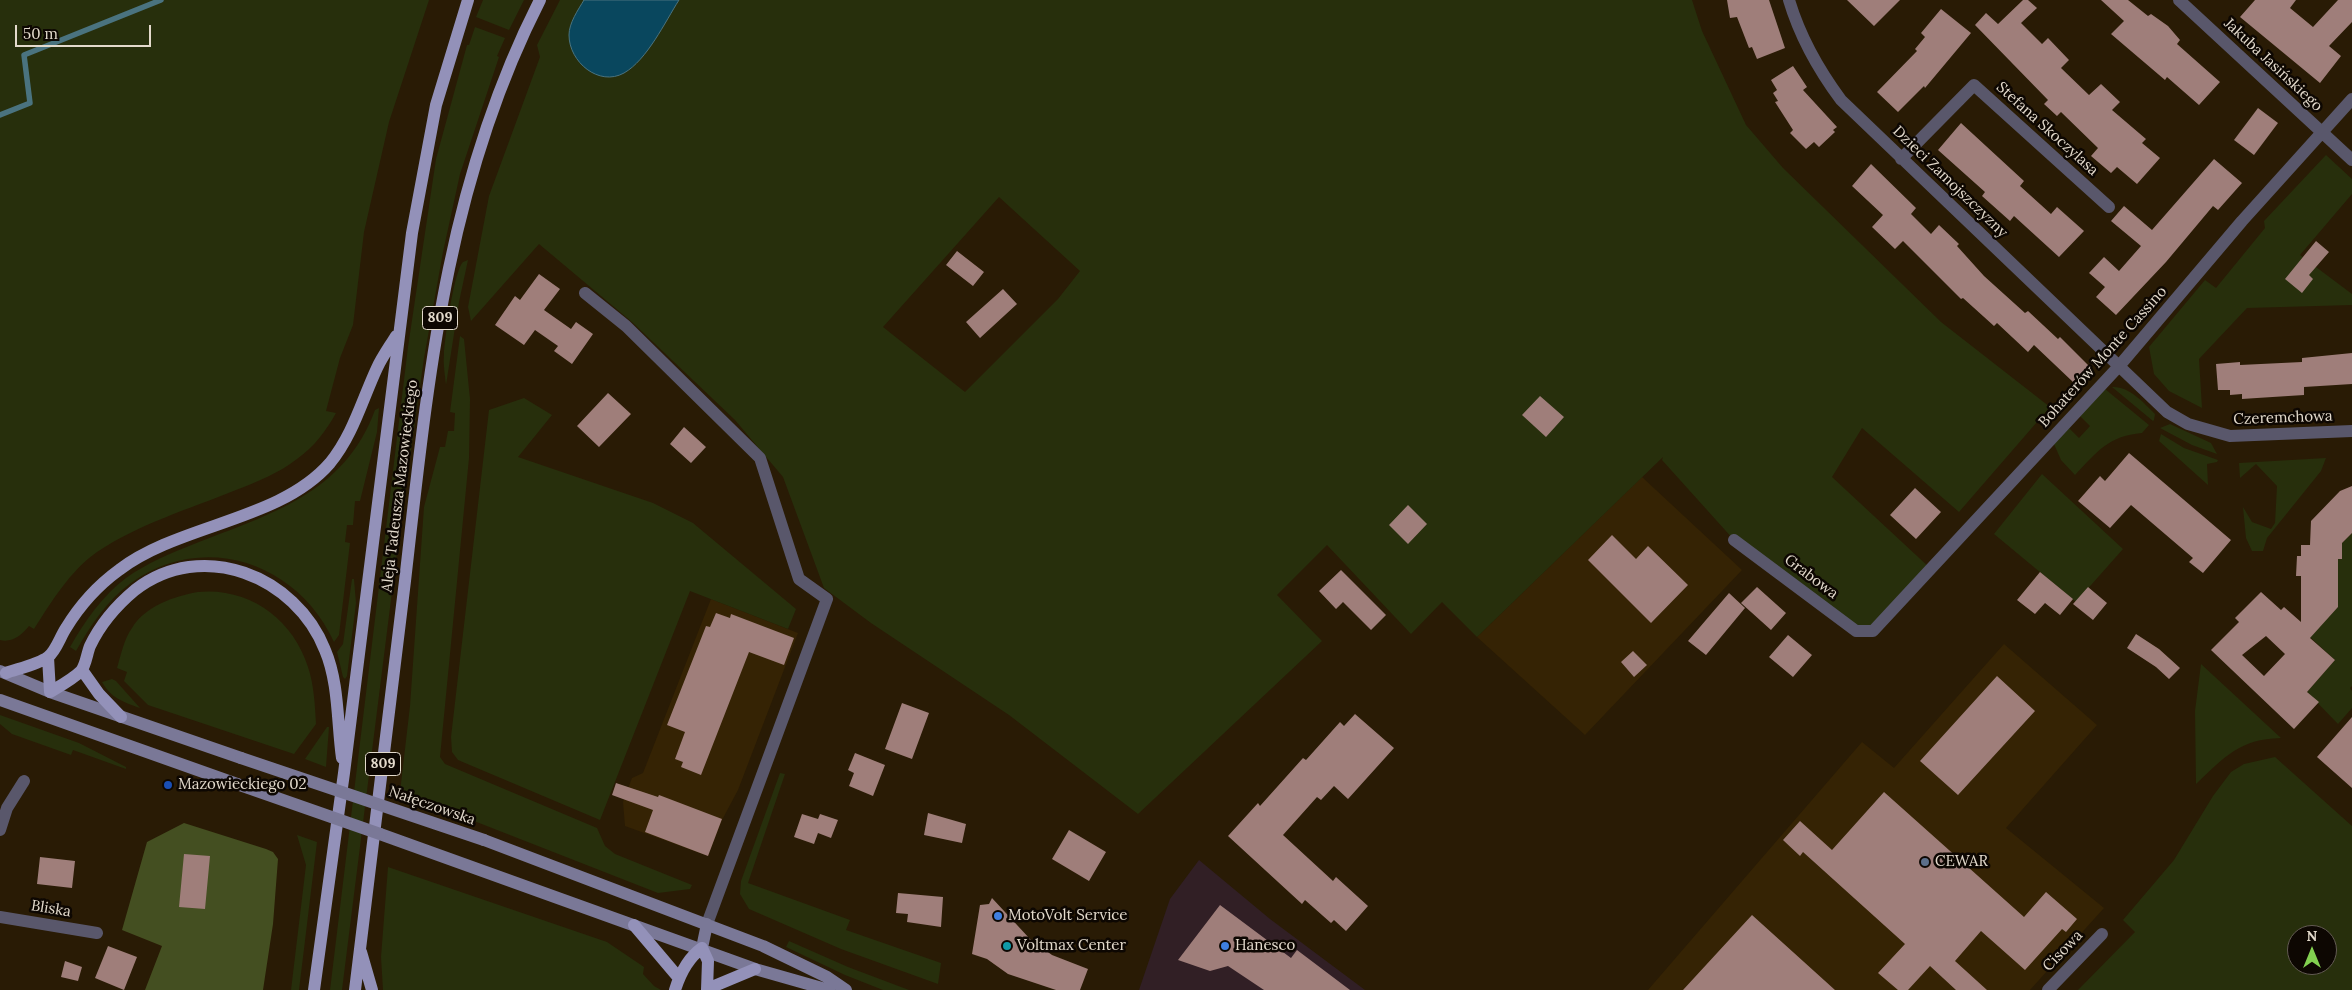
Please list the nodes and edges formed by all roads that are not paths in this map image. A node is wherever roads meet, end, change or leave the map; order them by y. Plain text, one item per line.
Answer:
1 (468, 0) edge
2 (540, 0) edge
3 (1789, 0) edge
4 (2179, 0) edge
5 (2352, 99) edge
6 (2322, 133) junction
7 (1901, 158) junction
8 (2352, 160) edge
9 (2108, 207) dead end
10 (585, 294) dead end
11 (399, 332) junction
12 (2120, 365) junction
13 (2352, 431) edge
14 (1734, 540) dead end
15 (1873, 631) joint
16 (48, 657) junction
17 (82, 670) junction
18 (3, 672) edge
19 (50, 692) junction
20 (0, 700) edge
21 (41, 714) junction
22 (121, 717) junction
23 (344, 773) junction
24 (24, 781) dead end
25 (0, 830) edge
26 (0, 918) edge
27 (707, 924) junction
28 (634, 925) junction
29 (97, 932) dead end
30 (2102, 934) dead end
31 (360, 947) junction
32 (702, 948) junction
33 (755, 969) junction
34 (678, 977) junction
35 (314, 990) edge
36 (355, 990) edge
37 (372, 990) edge
38 (675, 990) edge
39 (707, 990) edge
40 (829, 990) edge
41 (846, 990) edge
42 (2048, 990) edge

1 - 11 main road, Aleja Tadeusza Mazowieckiego / 809
2 - 31 main road, Aleja Tadeusza Mazowieckiego / 809
3 - 7 street, Dzieci Zamojszczyzny
4 - 6 street, Jakuba Jasińskiego
5 - 6 street, Bohaterów Monte Cassino
6 - 8 street, Jakuba Jasińskiego
6 - 12 street, Bohaterów Monte Cassino
7 - 9 street, Stefana Skoczylasa
7 - 12 street, Dzieci Zamojszczyzny
10 - 27 street
11 - 16 main road
11 - 23 main road, Aleja Tadeusza Mazowieckiego / 809
12 - 13 street, Czeremchowa
12 - 15 street, Bohaterów Monte Cassino
14 - 15 street, Grabowa
16 - 18 main road
16 - 19 main road
17 - 19 main road
17 - 22 main road
17 - 23 main road
18 - 19 main road, Nałęczowska
19 - 21 main road
19 - 22 main road, Nałęczowska
20 - 21 main road
21 - 28 main road, bridge
22 - 27 main road, Nałęczowska, bridge
23 - 35 main road, Aleja Tadeusza Mazowieckiego / 809
24 - 25 street
26 - 29 street, Bliska
27 - 32 main road
27 - 41 main road, Nałęczowska
28 - 32 main road
28 - 34 main road
30 - 42 street, Cisowa
31 - 36 main road, Aleja Tadeusza Mazowieckiego / 809
31 - 37 main road
32 - 33 main road
32 - 34 main road
32 - 39 main road
33 - 39 main road
33 - 40 main road
34 - 38 main road

